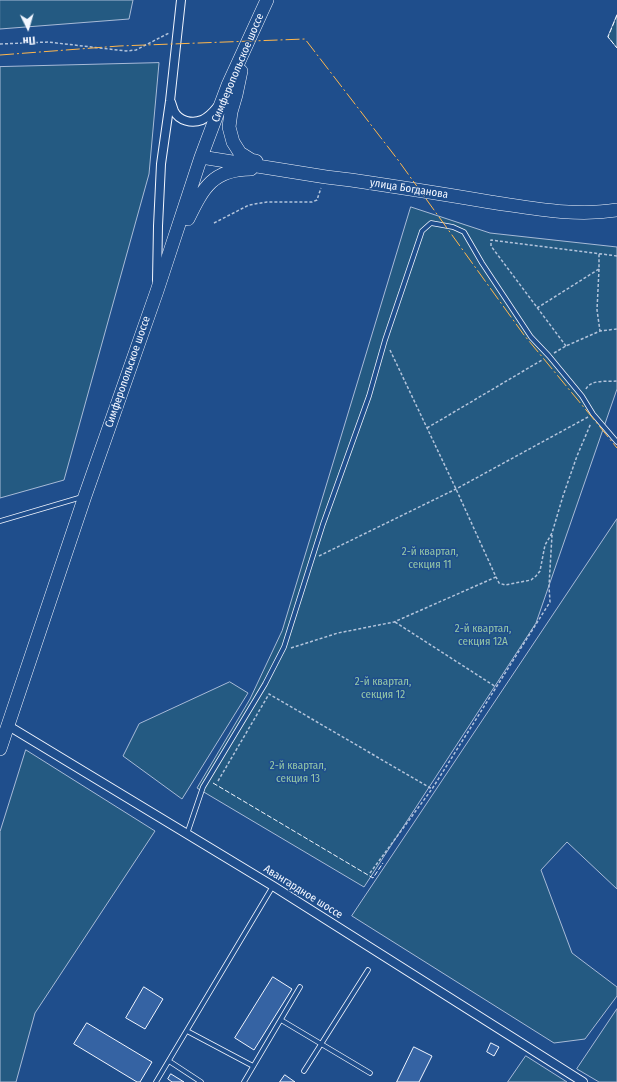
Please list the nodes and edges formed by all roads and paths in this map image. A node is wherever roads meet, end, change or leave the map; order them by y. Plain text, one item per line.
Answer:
1 (181, 0) edge
2 (267, 0) edge
3 (179, 28) junction
4 (0, 44) edge
5 (245, 47) junction
6 (170, 101) junction
7 (221, 104) junction
8 (201, 157) junction
9 (285, 170) junction
10 (320, 192) dead end
11 (617, 210) edge
12 (214, 223) dead end
13 (599, 254) junction
14 (617, 256) edge
15 (168, 260) junction
16 (599, 269) junction
17 (157, 291) junction
18 (537, 308) junction
19 (617, 329) edge
20 (600, 331) junction
21 (385, 340) junction
22 (566, 346) junction
23 (549, 356) junction
24 (617, 381) edge
25 (582, 396) junction
26 (594, 415) junction
27 (427, 428) junction
28 (617, 442) edge
29 (456, 489) junction
30 (85, 496) junction
31 (0, 521) edge
32 (552, 533) junction
33 (312, 559) junction
34 (496, 576) junction
35 (394, 622) junction
36 (282, 651) junction
37 (496, 687) junction
38 (7, 726) junction
39 (0, 749) edge
40 (218, 781) dead end
41 (432, 789) junction
42 (187, 834) junction
43 (370, 873) dead end
44 (273, 886) junction
45 (368, 970) dead end
46 (300, 987) dead end
47 (281, 1020) junction
48 (187, 1031) junction
49 (321, 1044) junction
50 (169, 1061) junction
51 (253, 1066) junction
52 (304, 1071) dead end
53 (370, 1073) dead end
54 (156, 1082) edge
55 (201, 1082) edge
56 (244, 1082) edge
57 (583, 1082) edge

1 - 3 street
2 - 5 main road, Симферопольское шоссе
3 - 4 path
3 - 6 street
5 - 7 main road, Симферопольское шоссе
5 - 9 main road
6 - 7 street
6 - 17 street
7 - 8 main road, Симферопольское шоссе
8 - 9 main road, улица Богданова
8 - 15 main road, Симферопольское шоссе
9 - 11 main road, улица Богданова
9 - 15 main road
10 - 12 path
13 - 14 path
13 - 16 path
13 - 18 path
15 - 17 main road, Симферопольское шоссе
16 - 18 path
16 - 20 path
17 - 30 main road, Симферопольское шоссе
18 - 22 path
19 - 20 path
20 - 22 path
21 - 23 lane
21 - 27 path
21 - 33 lane
22 - 23 path
23 - 25 lane
23 - 27 path
24 - 25 path
25 - 26 lane
26 - 28 lane
26 - 29 path
26 - 32 path
27 - 29 path
29 - 33 path
29 - 34 path
30 - 31 lane
30 - 38 main road, Симферопольское шоссе
32 - 34 path
32 - 37 path
33 - 36 lane
34 - 35 path
35 - 36 path
35 - 37 path
36 - 42 lane
37 - 41 path
38 - 39 main road, Симферопольское шоссе
38 - 42 street, Авангардное шоссе
40 - 41 path
41 - 43 path
42 - 44 street, Авангардное шоссе
44 - 48 lane
44 - 57 street, Авангардное шоссе
45 - 49 lane
46 - 47 lane
47 - 49 lane
47 - 51 lane
48 - 50 lane
48 - 51 lane
49 - 52 lane
49 - 53 lane
50 - 54 lane
50 - 55 lane
51 - 56 lane

